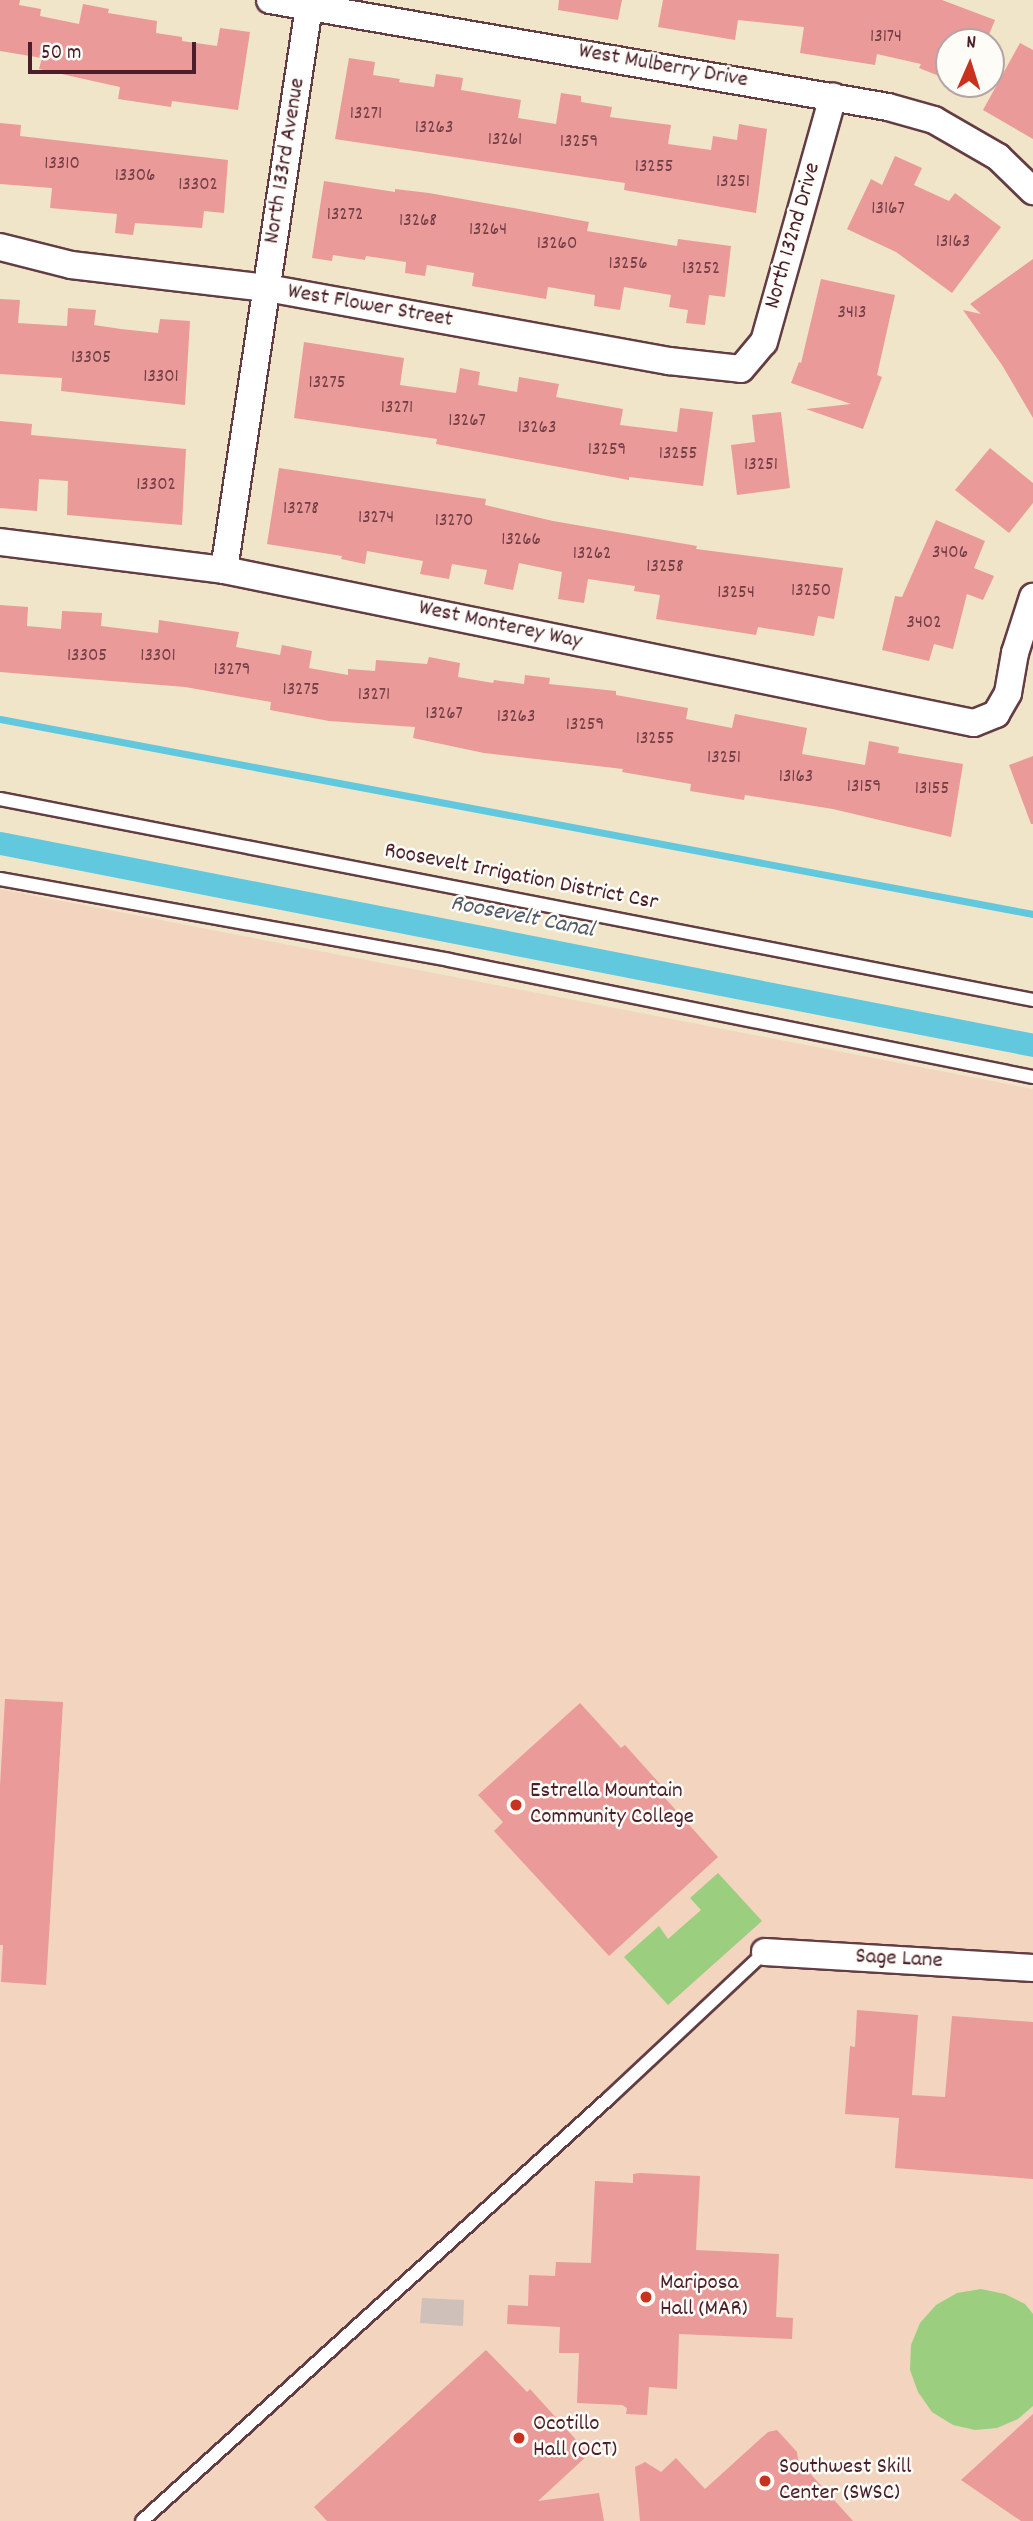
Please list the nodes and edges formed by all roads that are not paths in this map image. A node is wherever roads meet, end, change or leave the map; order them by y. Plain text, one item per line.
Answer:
1 (270, 0) edge
2 (310, 4) edge
3 (832, 96) junction
4 (1033, 191) edge
5 (0, 247) edge
6 (267, 288) junction
7 (741, 369) joint
8 (0, 542) edge
9 (224, 570) junction
10 (1033, 597) edge
11 (0, 799) edge
12 (0, 879) edge
13 (1033, 1000) edge
14 (1033, 1077) edge
15 (765, 1952) joint
16 (1033, 1968) edge
17 (142, 2521) edge

1 - 2 street, West Mulberry Drive
2 - 3 street, West Mulberry Drive
2 - 6 street, North 133rd Avenue
3 - 4 street, West Mulberry Drive
3 - 7 street, North 132nd Drive
5 - 6 street, West Flower Street
6 - 7 street, West Flower Street
6 - 9 street, North 133rd Avenue
8 - 9 street, West Monterey Way
9 - 10 street, West Monterey Way
11 - 13 lane, Roosevelt Irrigation District Csr
12 - 14 lane
15 - 16 street, Sage Lane
15 - 17 lane

